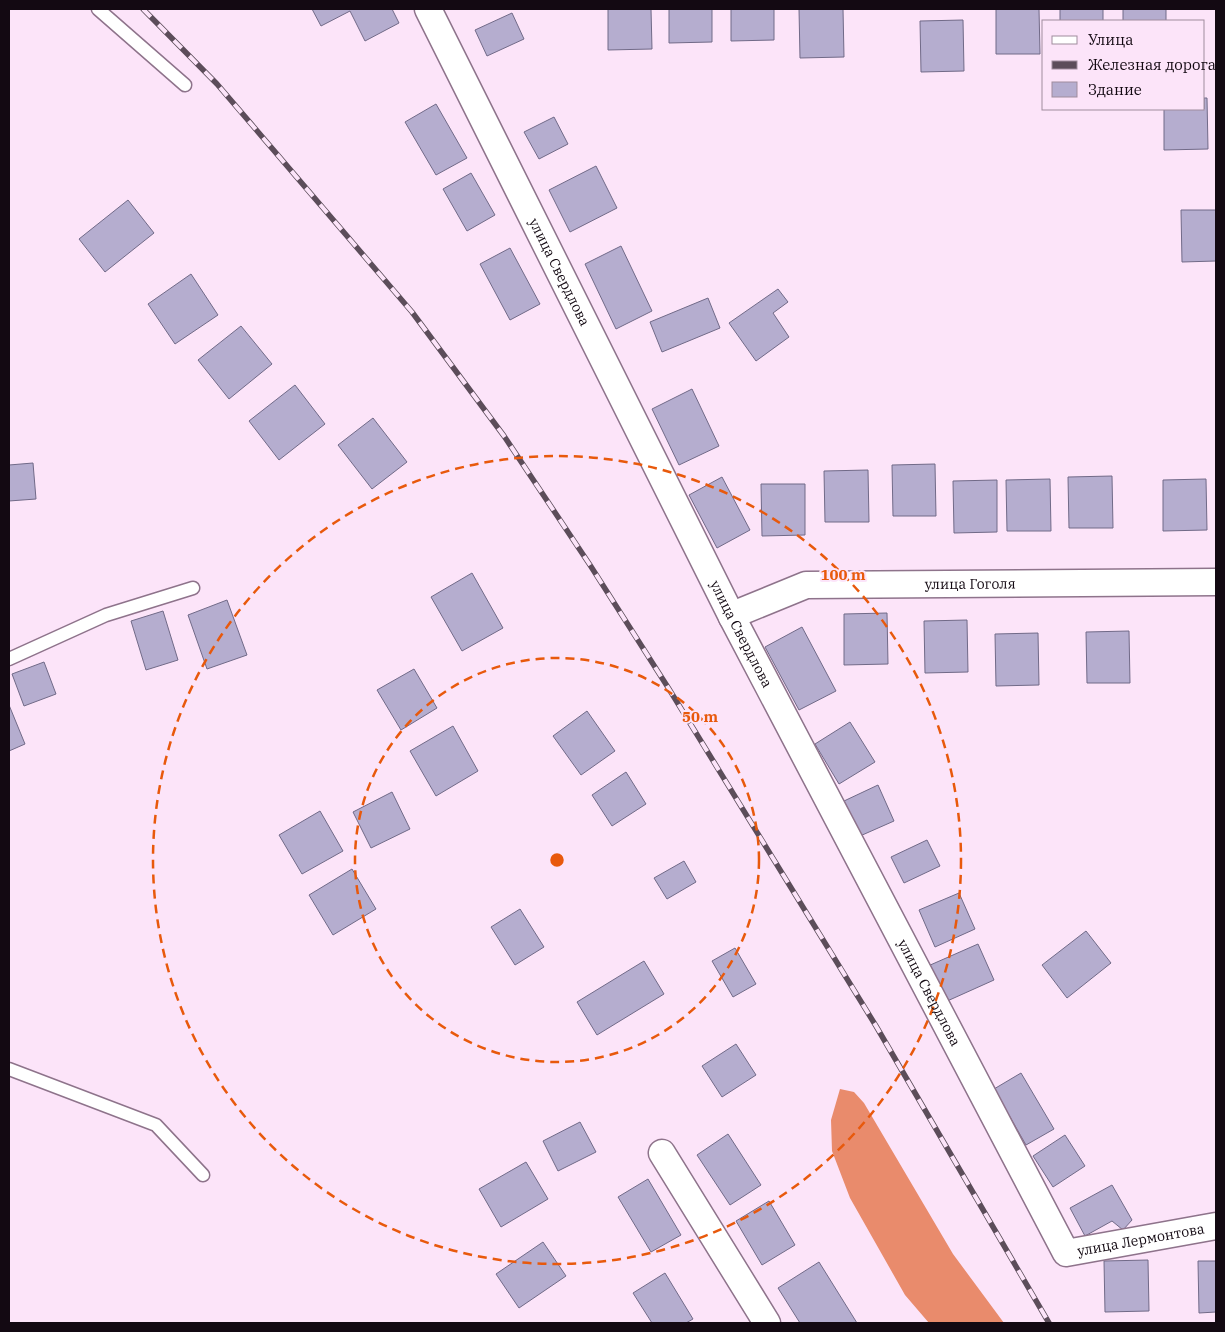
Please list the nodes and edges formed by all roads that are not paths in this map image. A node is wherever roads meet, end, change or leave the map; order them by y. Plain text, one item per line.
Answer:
1 (98, 9) edge
2 (428, 9) edge
3 (185, 85) dead end
4 (1216, 582) edge
5 (193, 588) dead end
6 (732, 617) junction
7 (9, 659) edge
8 (9, 1069) edge
9 (662, 1153) dead end
10 (203, 1175) dead end
11 (1216, 1226) edge
12 (1066, 1253) joint
13 (767, 1323) edge

1 - 3 lane
2 - 6 street, улица Свердлова
4 - 6 street, улица Гоголя
5 - 7 lane
6 - 12 street, улица Свердлова
8 - 10 lane
9 - 13 street
11 - 12 street, улица Лермонтова

